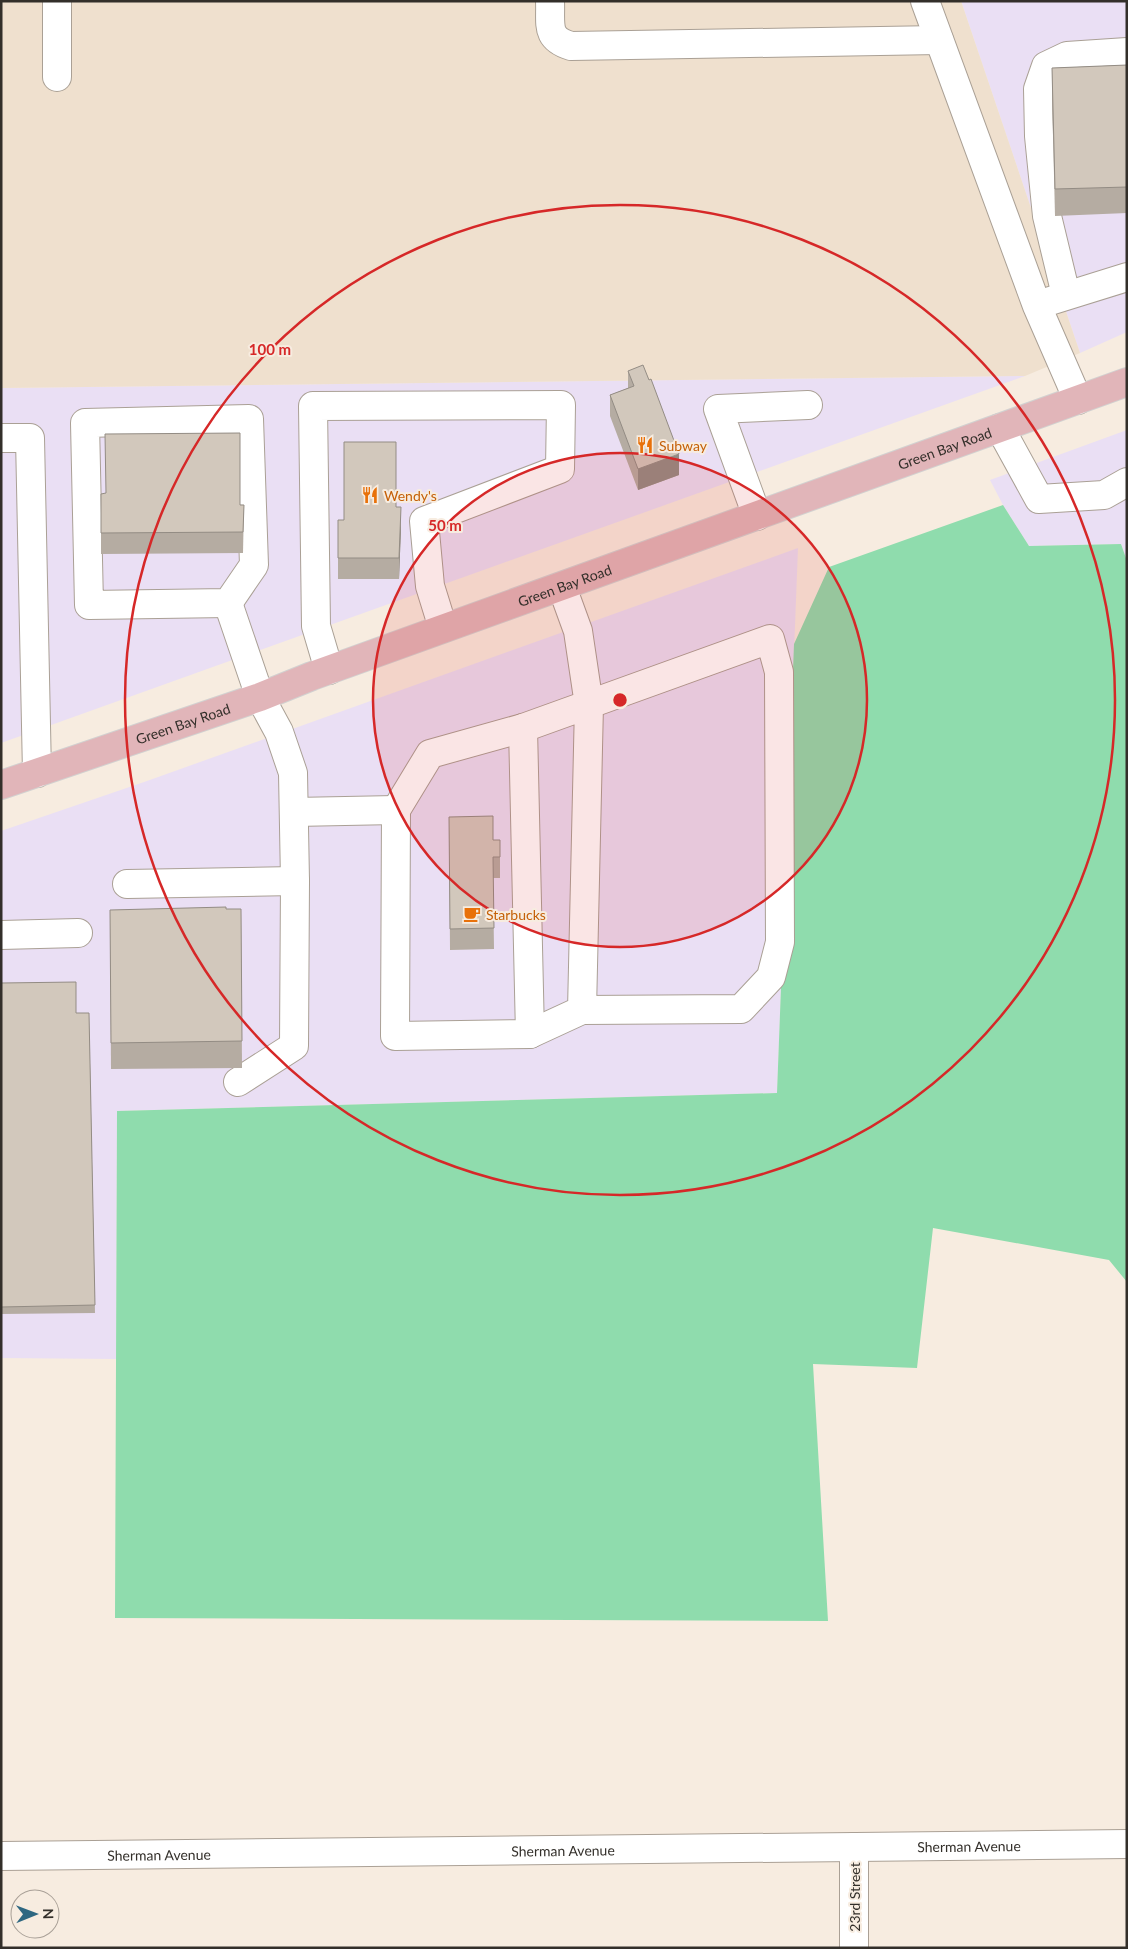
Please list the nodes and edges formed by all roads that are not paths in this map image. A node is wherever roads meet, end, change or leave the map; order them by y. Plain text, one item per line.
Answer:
1 (57, 1) edge
2 (550, 1) edge
3 (925, 1) edge
4 (939, 40) junction
5 (1127, 52) edge
6 (56, 77) dead end
7 (1127, 276) edge
8 (1066, 295) junction
9 (1037, 306) junction
10 (1127, 382) edge
11 (1078, 400) junction
12 (808, 405) dead end
13 (1000, 428) junction
14 (1, 438) edge
15 (1127, 482) edge
16 (757, 516) junction
17 (562, 587) junction
18 (228, 603) junction
19 (443, 628) junction
20 (329, 670) junction
21 (260, 697) junction
22 (588, 705) junction
23 (523, 728) junction
24 (37, 772) junction
25 (1, 785) edge
26 (396, 810) junction
27 (294, 812) junction
28 (295, 881) junction
29 (127, 884) dead end
30 (78, 933) dead end
31 (1, 935) edge
32 (582, 1010) junction
33 (530, 1034) junction
34 (238, 1082) dead end
35 (1127, 1844) edge
36 (854, 1846) junction
37 (1, 1856) edge
38 (854, 1948) edge

1 - 6 street
2 - 4 street
3 - 4 street
4 - 9 street
5 - 8 street
7 - 8 street
8 - 9 street
9 - 11 street
10 - 11 main road, Green Bay Road
11 - 13 main road, Green Bay Road
12 - 16 street
13 - 15 street
13 - 16 main road, Green Bay Road
14 - 24 street
16 - 17 main road, Green Bay Road
17 - 19 main road, Green Bay Road
17 - 22 street
18 - 18 street
18 - 21 street
19 - 20 main road, Green Bay Road
19 - 20 street
20 - 21 main road, Green Bay Road
21 - 24 main road, Green Bay Road
21 - 27 street
22 - 23 street
22 - 32 street
22 - 32 street
23 - 26 street
23 - 33 street
24 - 25 main road, Green Bay Road
26 - 27 street
26 - 33 street
27 - 28 street
28 - 29 street
28 - 34 street
30 - 31 street
32 - 33 street
35 - 36 street, Sherman Avenue
36 - 37 street, Sherman Avenue
36 - 38 street, 23rd Street

